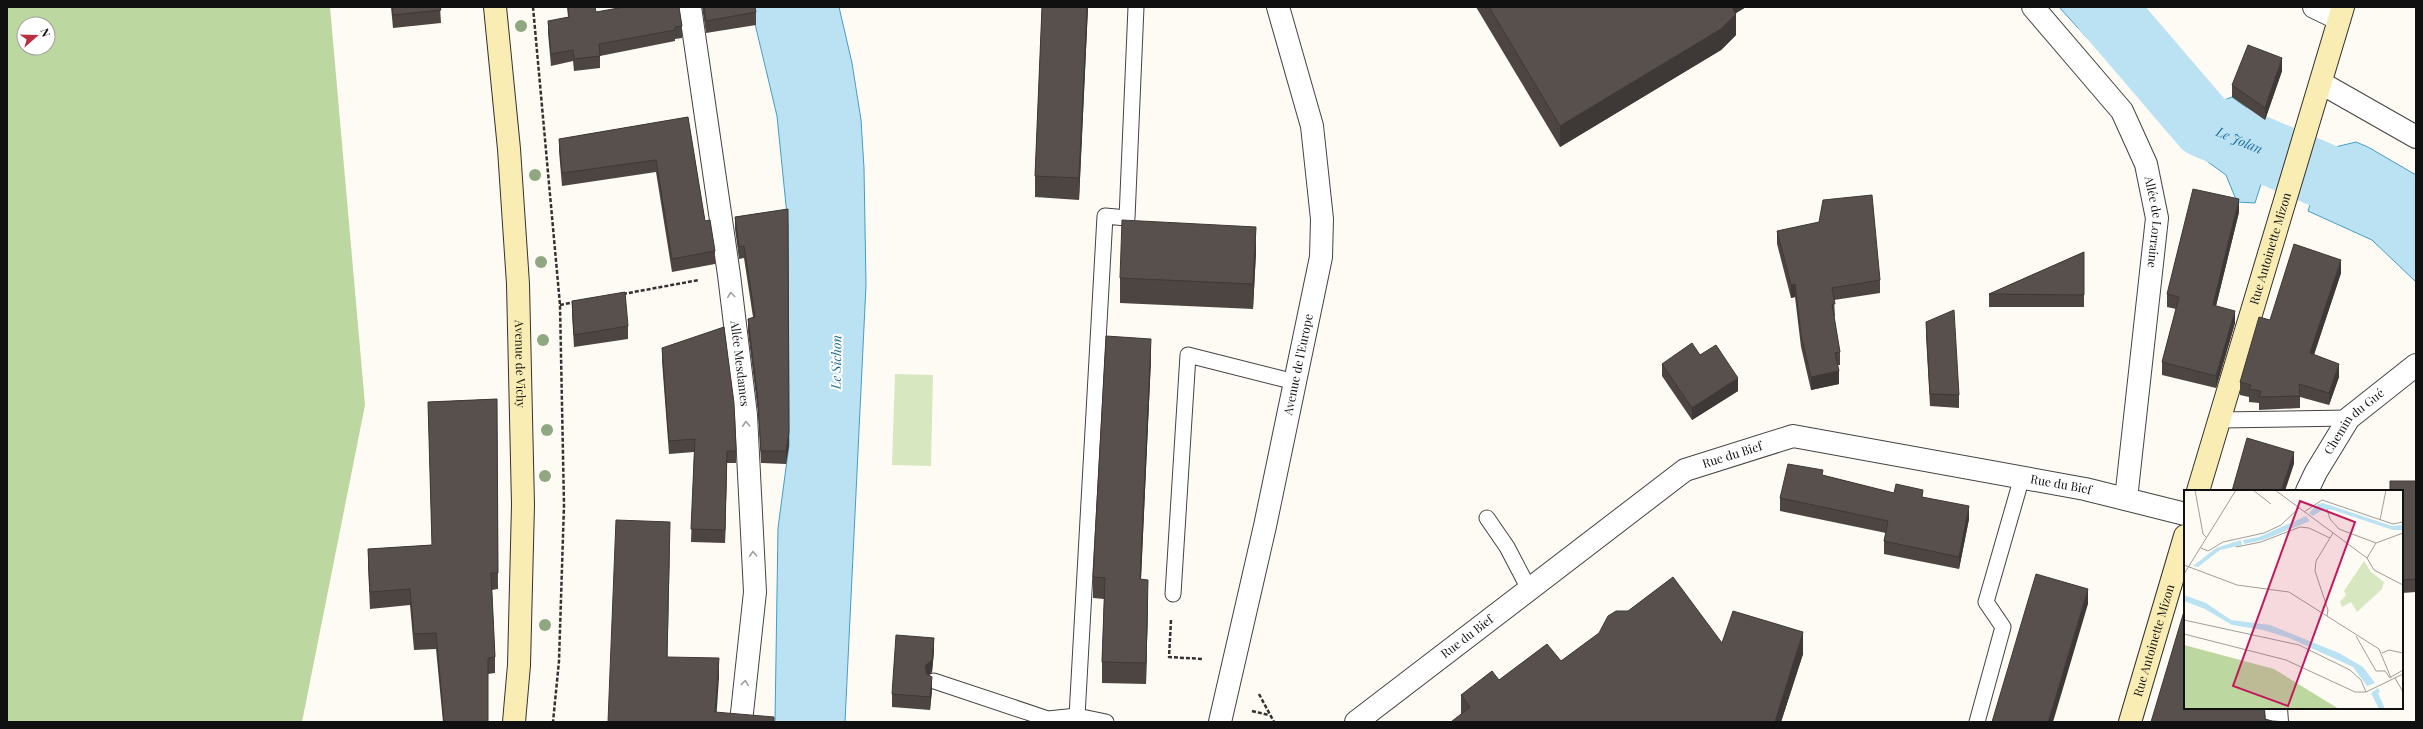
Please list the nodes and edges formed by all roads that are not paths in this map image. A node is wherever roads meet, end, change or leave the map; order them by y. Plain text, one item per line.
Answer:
1 (495, 7) edge
2 (690, 7) edge
3 (1136, 7) edge
4 (1278, 7) edge
5 (2033, 7) edge
6 (2314, 7) edge
7 (2341, 13) edge
8 (2321, 83) junction
9 (2416, 137) edge
10 (2416, 365) edge
11 (1295, 382) junction
12 (2349, 418) junction
13 (2220, 420) junction
14 (2022, 477) junction
15 (2198, 490) edge
16 (2307, 490) edge
17 (2126, 499) junction
18 (2184, 514) edge
19 (1487, 518) dead end
20 (2184, 539) edge
21 (1529, 589) junction
22 (1173, 594) road end
23 (934, 681) dead end
24 (2276, 709) edge
25 (1077, 716) junction
26 (514, 722) edge
27 (741, 722) edge
28 (1106, 722) edge
29 (1220, 722) edge
30 (1356, 722) edge
31 (1976, 722) edge
32 (2130, 722) edge
33 (2276, 722) edge

1 - 26 main road, Avenue de Vichy
27 -> 2 street, Allée Mesdames
3 - 25 lane
4 - 11 street, Avenue de l'Europe
5 - 17 street, Allée de Lorraine
6 - 7 street
7 - 8 main road, Rue Antoinette Mizon
8 - 9 street
8 - 13 main road, Rue Antoinette Mizon
10 - 12 street, Chemin du Gué
11 - 22 lane
11 - 29 street, Avenue de l'Europe
12 - 13 lane
12 - 16 street, Chemin du Gué
13 - 15 main road, Rue Antoinette Mizon
14 - 17 street, Rue du Bief
14 - 21 street, Rue du Bief
14 - 31 lane
17 - 18 street, Rue du Bief
19 - 21 lane
20 - 32 main road, Rue Antoinette Mizon
21 - 30 street, Rue du Bief
23 - 25 lane
24 - 33 street
25 - 28 lane

